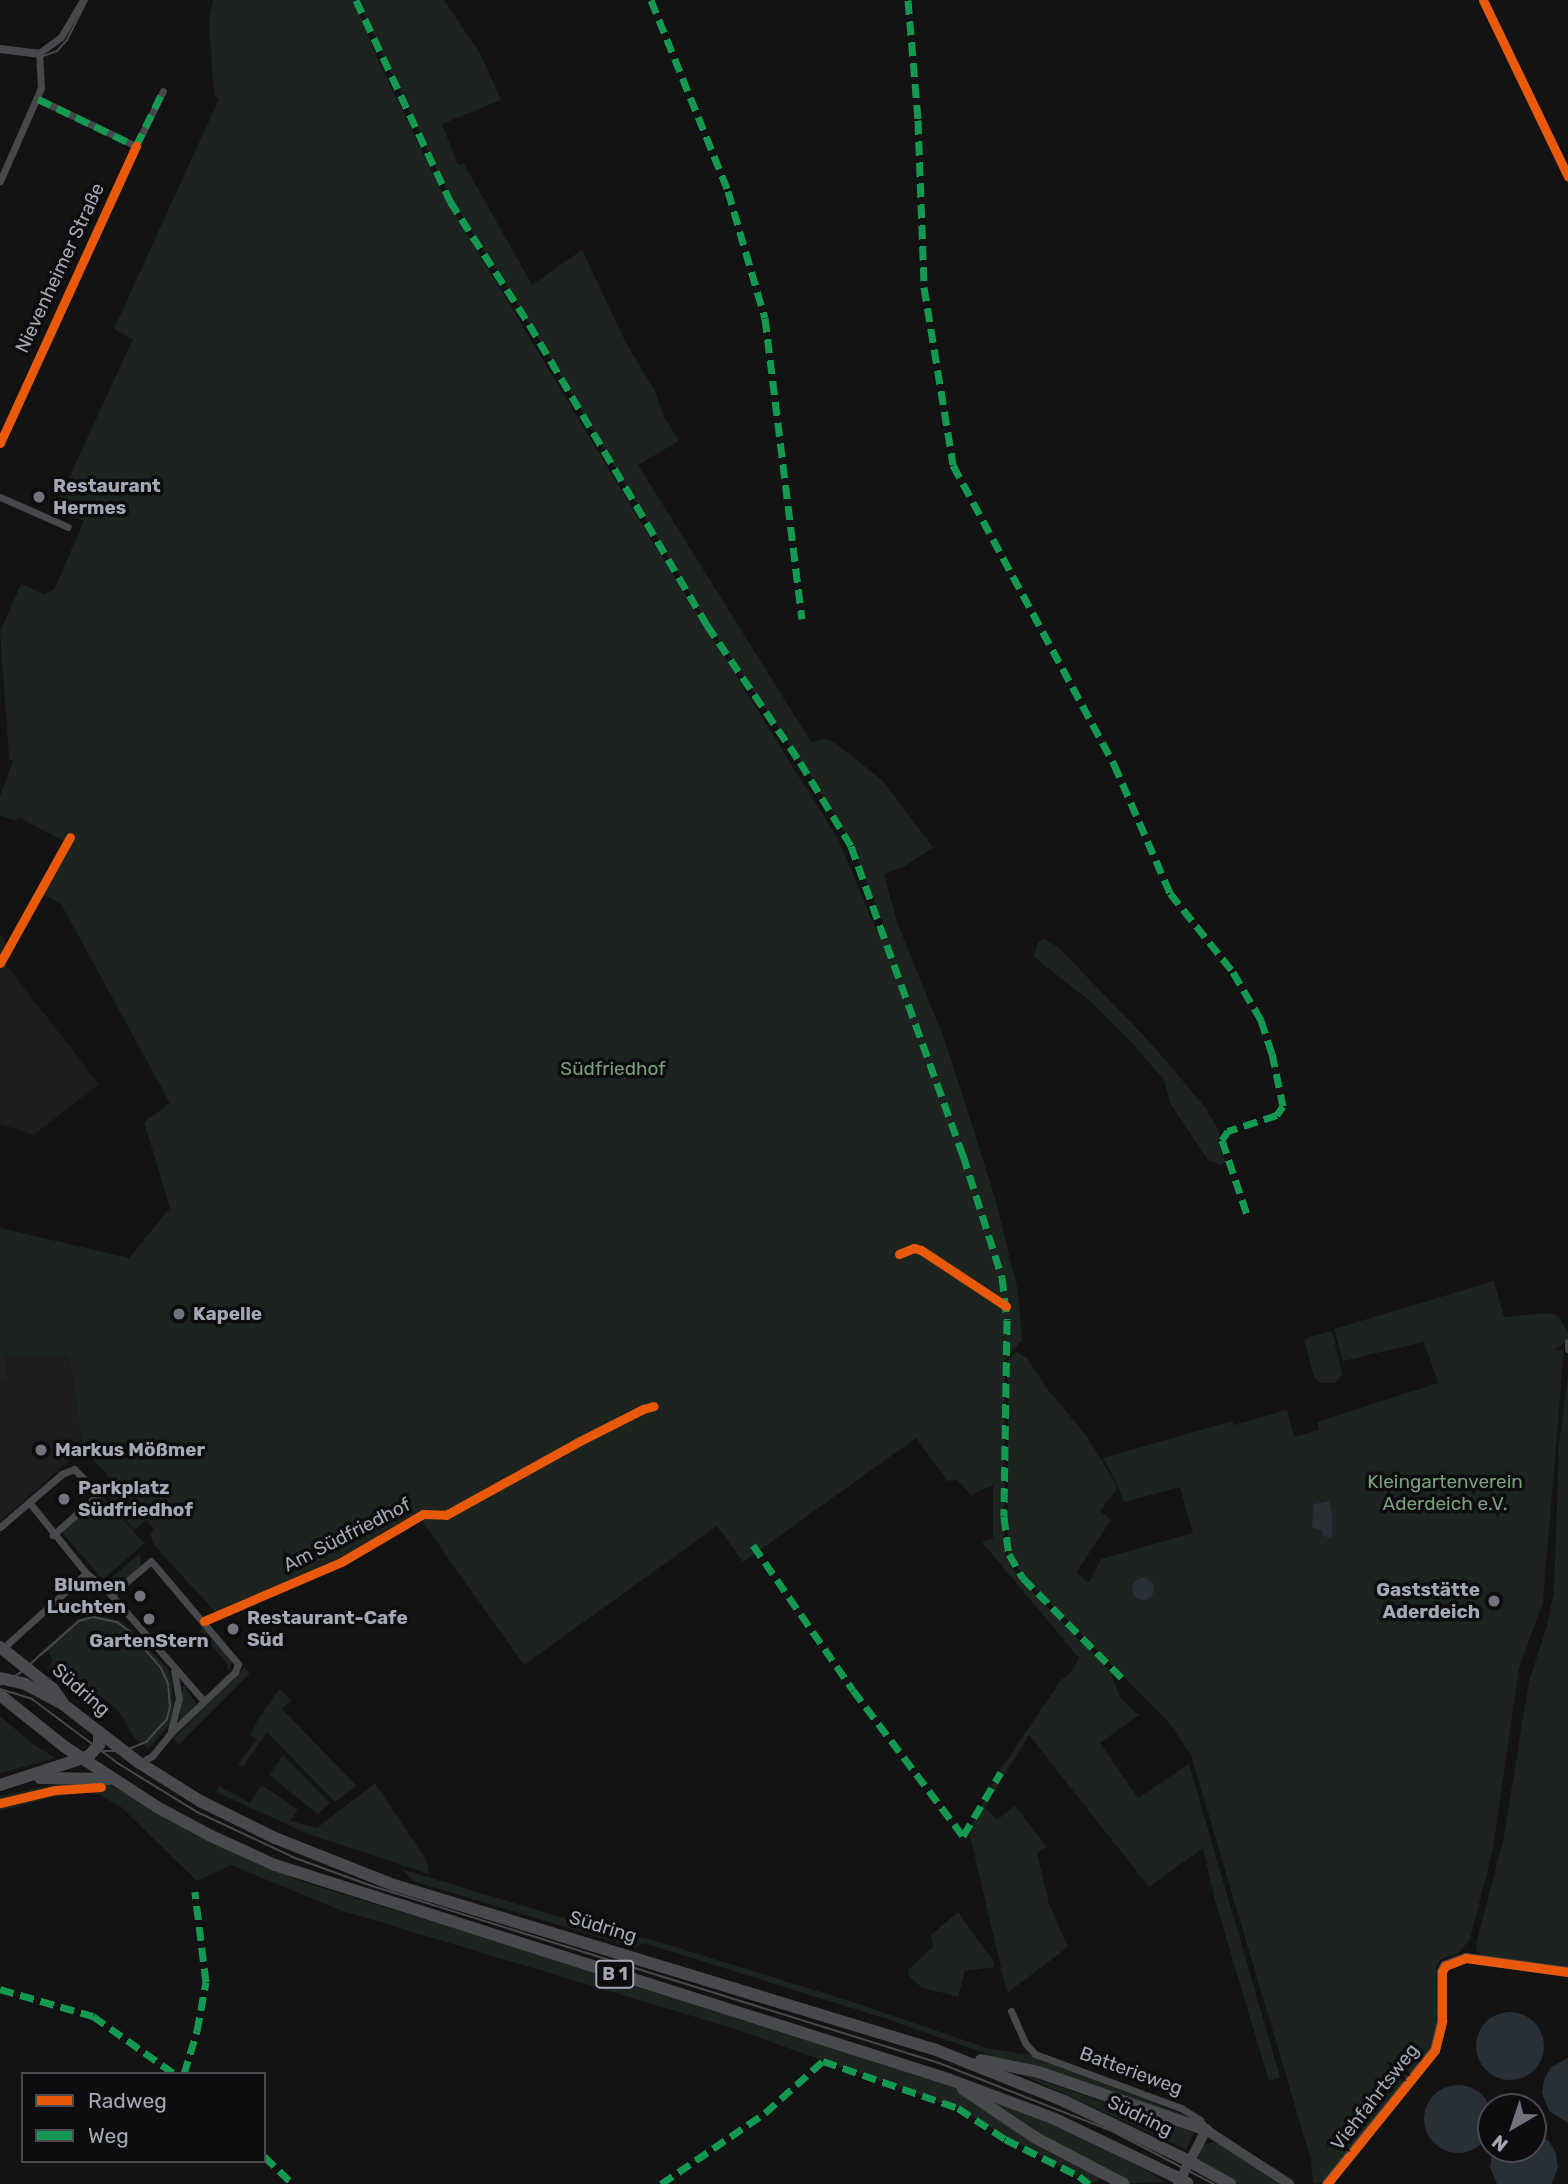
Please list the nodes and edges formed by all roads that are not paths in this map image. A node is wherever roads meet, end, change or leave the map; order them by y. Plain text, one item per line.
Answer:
1 (83, 0) edge
2 (1483, 0) edge
3 (0, 48) edge
4 (39, 53) junction
5 (163, 91) dead end
6 (38, 99) junction
7 (136, 146) junction
8 (1568, 177) edge
9 (0, 181) edge
10 (0, 443) edge
11 (0, 497) edge
12 (68, 527) dead end
13 (70, 837) dead end
14 (0, 963) edge
15 (1568, 1342) edge
16 (1568, 1349) edge
17 (654, 1406) dead end
18 (29, 1502) junction
19 (0, 1527) edge
20 (53, 1535) junction
21 (86, 1573) junction
22 (111, 1595) junction
23 (204, 1621) junction
24 (1, 1649) edge
25 (171, 1664) junction
26 (0, 1678) edge
27 (0, 1695) edge
28 (204, 1701) junction
29 (64, 1705) junction
30 (99, 1732) junction
31 (170, 1734) junction
32 (83, 1759) junction
33 (141, 1763) junction
34 (25, 1779) junction
35 (115, 1780) junction
36 (0, 1785) edge
37 (1568, 1972) edge
38 (1012, 2011) dead end
39 (936, 2050) junction
40 (948, 2079) junction
41 (1206, 2130) junction
42 (1176, 2180) edge
43 (1124, 2184) edge
44 (1188, 2184) edge
45 (1230, 2184) edge
46 (1289, 2184) edge
47 (1327, 2184) edge

1 - 4 street
2 - 8 street
3 - 4 street
4 - 6 street
5 - 7 street, Nievenheimer Straße
6 - 7 street
6 - 9 street
7 - 10 street, Nievenheimer Straße
11 - 12 street
13 - 14 street
15 - 16 street
17 - 23 street, Am Südfriedhof
18 - 19 street
18 - 20 street
18 - 20 street
20 - 21 street
21 - 22 street
21 - 24 street
22 - 23 street
22 - 25 street
23 - 28 street
24 - 29 main road, Südring
25 - 28 street
25 - 31 street
26 - 29 main road, B 1
27 - 32 main road, Südring / B 1
28 - 31 street
29 - 30 main road, Südring / B 1
30 - 32 main road
30 - 33 main road, Südring / B 1
31 - 33 street
32 - 34 main road, B 1
32 - 35 main road, Südring / B 1
33 - 39 main road, Südring / B 1
34 - 35 main road, B 1
34 - 36 main road, B 1
35 - 40 main road, Südring / B 1
37 - 47 street, Viehfahrtsweg
38 - 41 street, Batterieweg
39 - 41 main road
39 - 45 main road, Südring / B 1, bridge
40 - 42 main road, Südring / B 1
40 - 43 main road
41 - 42 street
41 - 46 street, Batterieweg
42 - 44 main road, Südring / B 1, bridge

